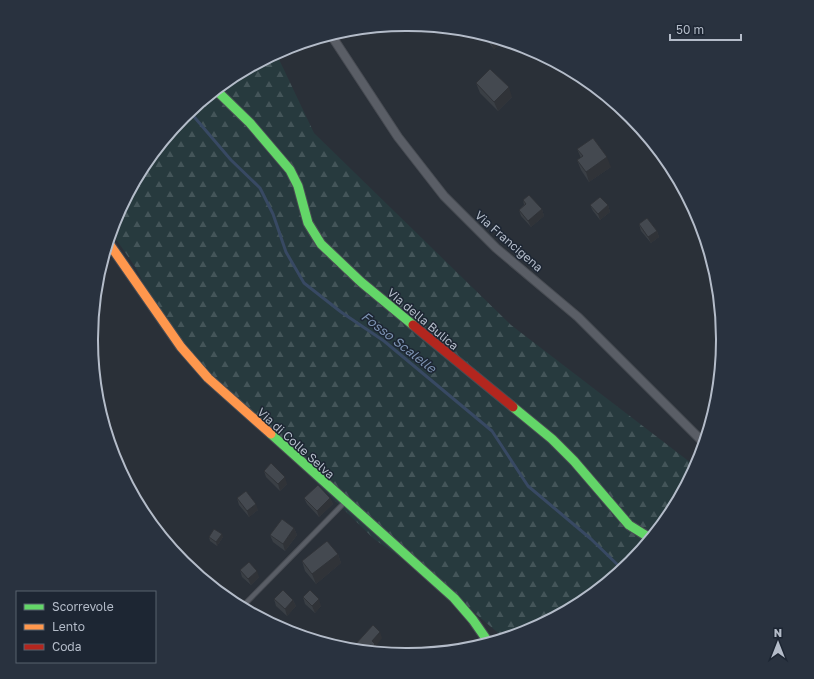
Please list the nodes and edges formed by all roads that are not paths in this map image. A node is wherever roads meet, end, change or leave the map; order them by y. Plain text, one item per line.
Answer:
1 (334, 40) edge
2 (220, 94) edge
3 (112, 248) edge
4 (699, 438) edge
5 (345, 502) junction
6 (645, 535) edge
7 (246, 603) edge
8 (485, 637) edge

1 - 4 street, Via Francigena
2 - 6 street, Via della Bulica
3 - 5 street, Via di Colle Selva
5 - 7 lane
5 - 8 street, Via di Colle Selva

